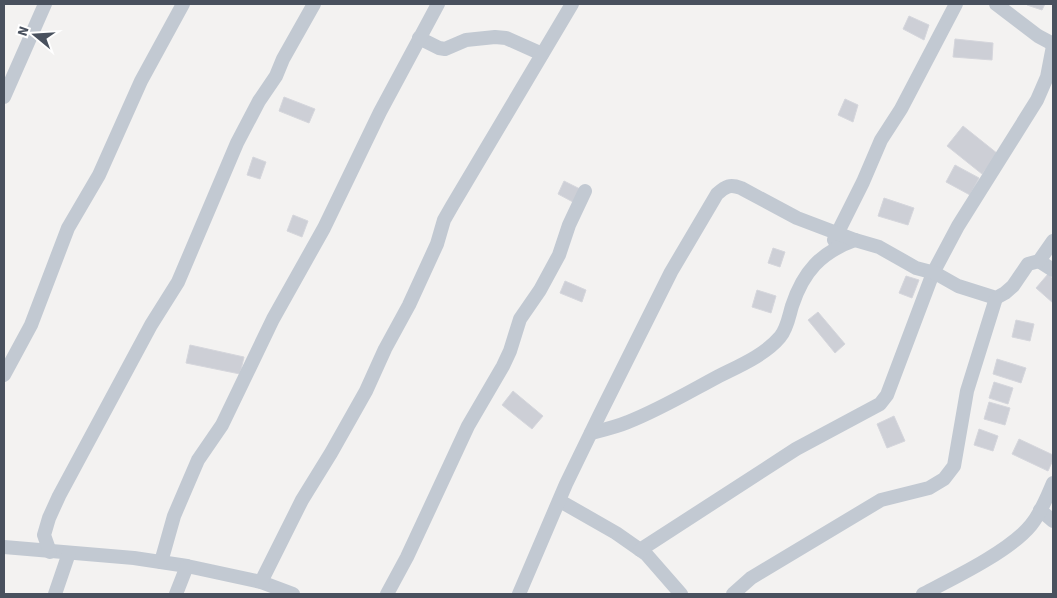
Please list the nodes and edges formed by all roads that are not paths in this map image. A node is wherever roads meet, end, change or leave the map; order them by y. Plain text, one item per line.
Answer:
1 (45, 4) edge
2 (183, 4) edge
3 (314, 4) edge
4 (438, 4) edge
5 (572, 4) edge
6 (956, 4) edge
7 (996, 4) edge
8 (419, 38) junction
9 (1053, 45) edge
10 (542, 54) junction
11 (4, 97) edge
12 (585, 191) dead end
13 (837, 232) junction
14 (855, 240) junction
15 (1053, 241) edge
16 (829, 252) junction
17 (1039, 261) junction
18 (1053, 270) edge
19 (933, 273) junction
20 (996, 298) junction
21 (4, 375) edge
22 (591, 433) junction
23 (1053, 483) edge
24 (560, 501) junction
25 (1040, 510) junction
26 (1053, 521) edge
27 (4, 547) edge
28 (640, 550) junction
29 (50, 552) junction
30 (69, 553) junction
31 (160, 562) junction
32 (187, 566) junction
33 (261, 582) junction
34 (55, 594) edge
35 (176, 594) edge
36 (293, 594) edge
37 (387, 594) edge
38 (520, 594) edge
39 (681, 594) edge
40 (733, 594) edge
41 (923, 594) edge

1 - 11 street
2 - 21 street
3 - 29 street
4 - 8 street
5 - 10 street
6 - 13 street
7 - 9 street
8 - 10 street
8 - 31 street
9 - 19 street
10 - 33 street
12 - 37 street
13 - 14 street
13 - 16 street
13 - 22 street
14 - 16 street
14 - 19 street
15 - 17 street
16 - 22 street
17 - 18 street
17 - 20 street
19 - 20 street
19 - 28 street
20 - 40 street
22 - 24 street
23 - 25 street
24 - 28 street
24 - 38 street
25 - 26 street
25 - 41 street
27 - 29 street
28 - 39 street
29 - 30 street
30 - 31 street
30 - 34 street
31 - 32 street
32 - 33 street
32 - 35 street
33 - 36 street

